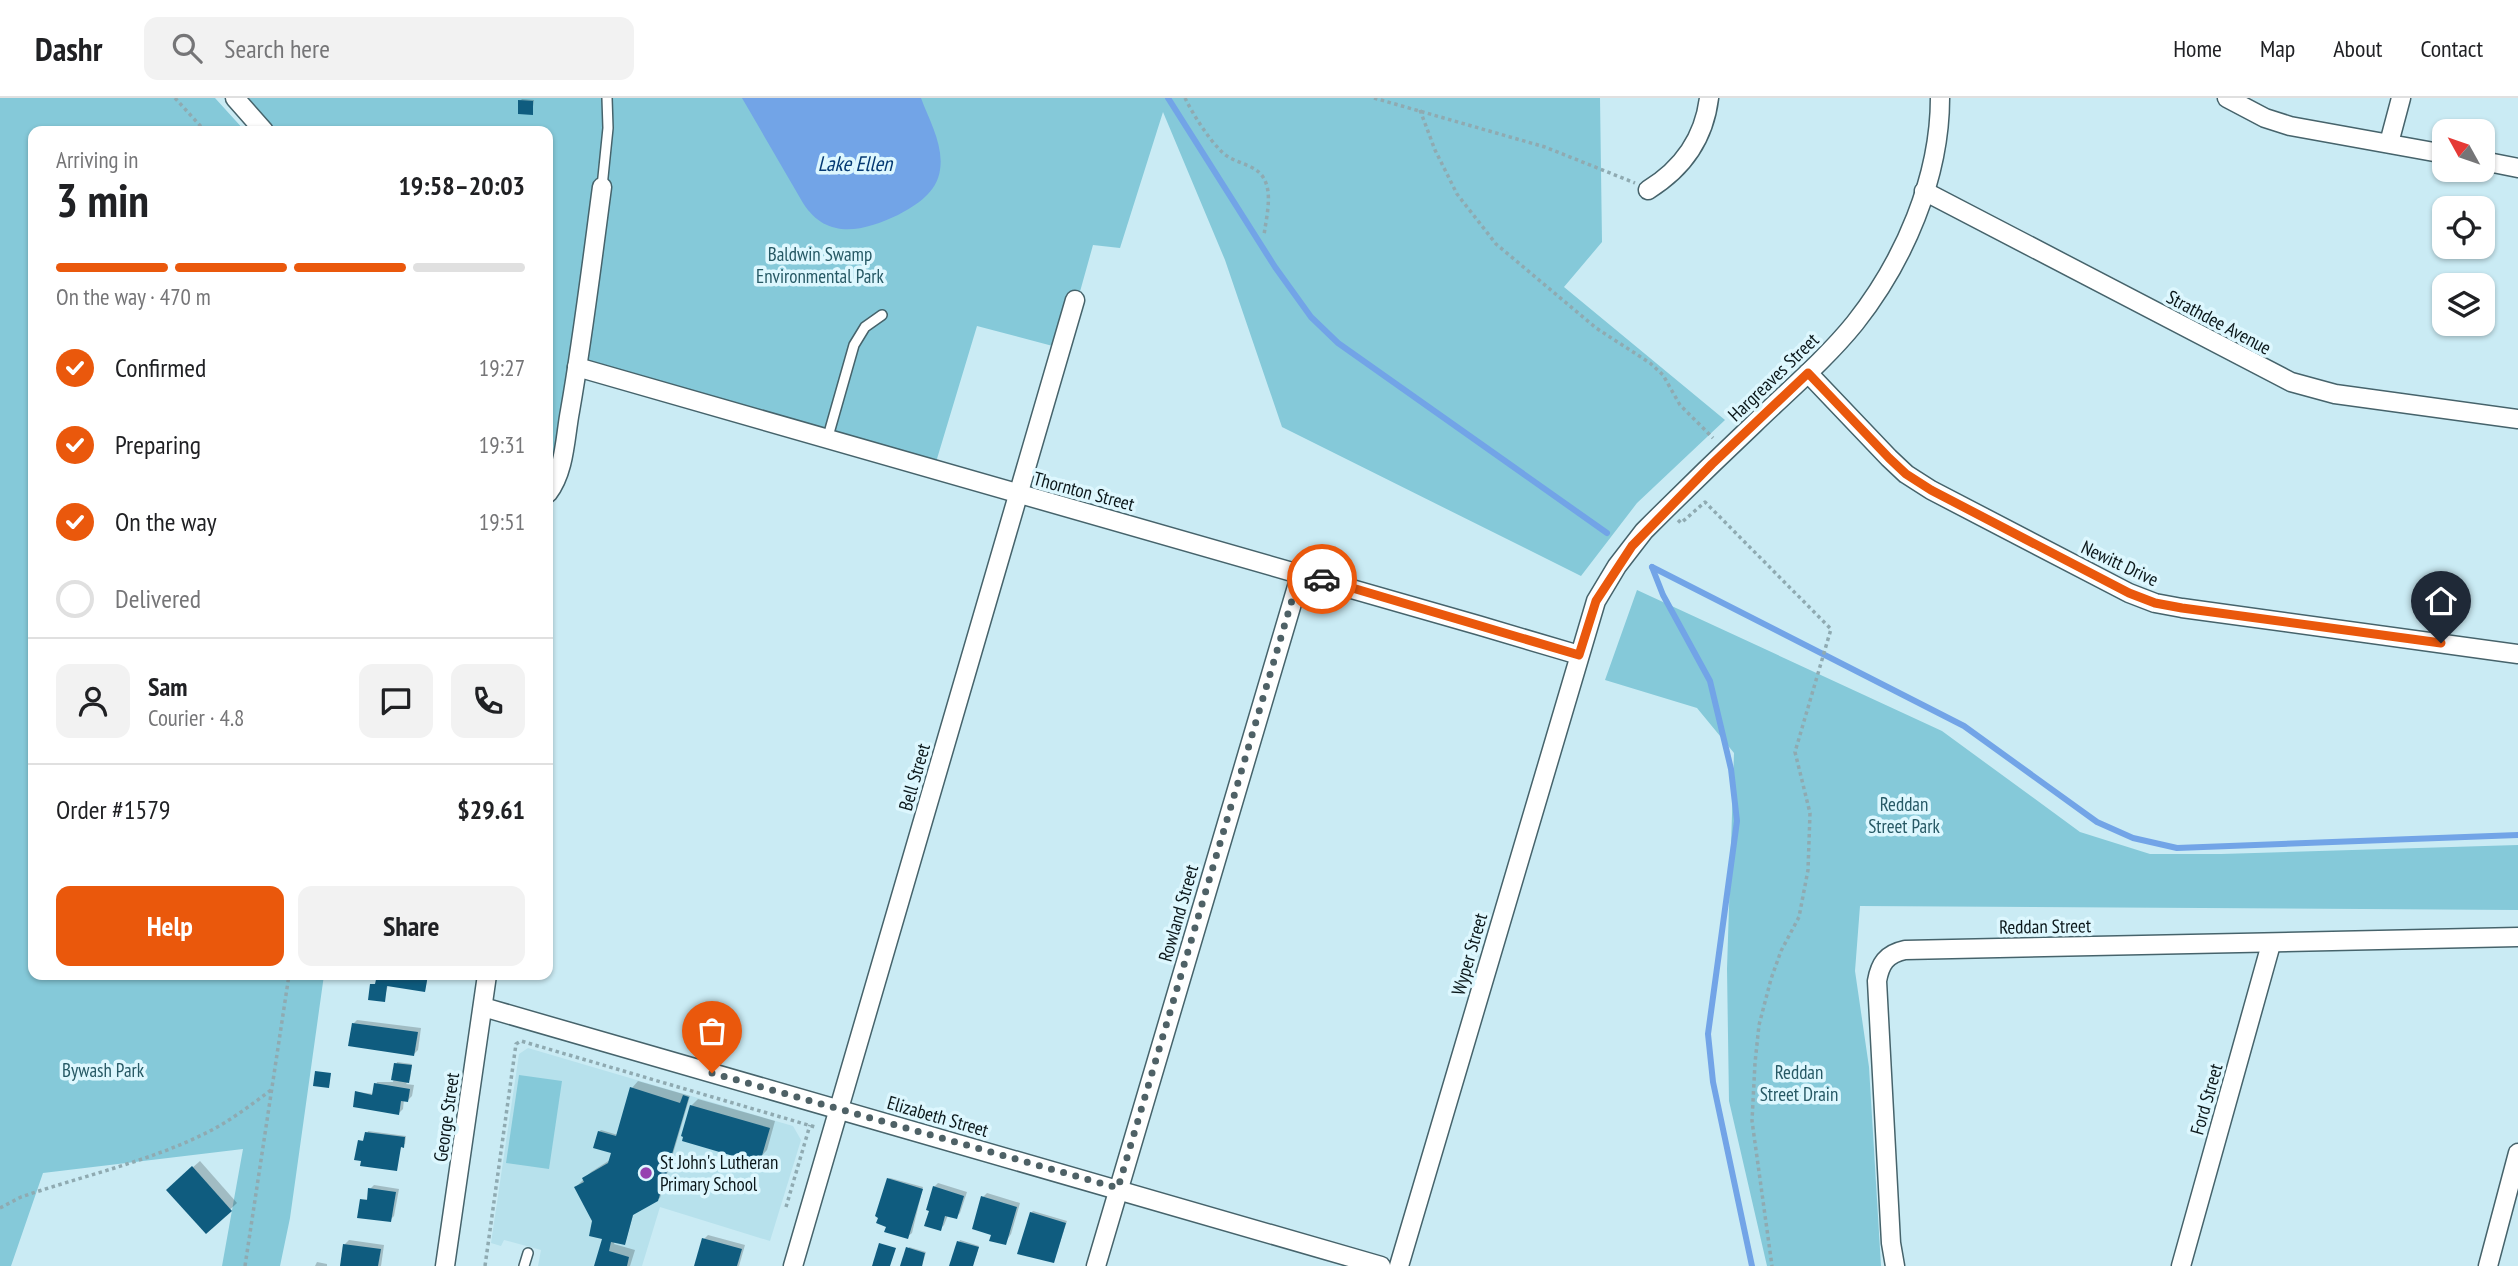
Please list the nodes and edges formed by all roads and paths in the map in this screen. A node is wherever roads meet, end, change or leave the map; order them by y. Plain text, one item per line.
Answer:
1 (175, 98) edge
2 (235, 98) edge
3 (607, 98) edge
4 (1185, 98) edge
5 (1374, 98) edge
6 (1709, 98) edge
7 (1940, 98) edge
8 (2227, 98) edge
9 (2401, 98) edge
10 (1420, 110) junction
11 (200, 126) edge
12 (260, 126) edge
13 (2389, 143) junction
14 (2432, 151) edge
15 (2496, 164) edge
16 (2518, 168) edge
17 (602, 187) joint
18 (1648, 190) joint
19 (1924, 191) junction
20 (1264, 235) dead end
21 (1075, 300) dead end
22 (881, 315) dead end
23 (577, 368) junction
24 (1808, 373) junction
25 (2518, 419) edge
26 (827, 440) junction
27 (1703, 447) dead end
28 (553, 485) edge
29 (1019, 495) junction
30 (1676, 518) dead end
31 (1300, 573) junction
32 (2518, 654) edge
33 (1579, 655) junction
34 (2518, 937) edge
35 (2272, 944) junction
36 (288, 980) edge
37 (486, 980) edge
38 (483, 1007) junction
39 (271, 1090) junction
40 (839, 1110) junction
41 (2518, 1153) edge
42 (1118, 1188) junction
43 (786, 1207) dead end
44 (0, 1208) edge
45 (528, 1254) dead end
46 (245, 1266) edge
47 (445, 1266) edge
48 (485, 1266) edge
49 (524, 1266) edge
50 (793, 1266) edge
51 (1096, 1266) edge
52 (1381, 1266) edge
53 (1399, 1266) edge
54 (1772, 1266) edge
55 (1895, 1266) edge
56 (2181, 1266) edge
57 (2488, 1266) edge

1 - 11 path
2 - 12 street
3 - 17 lane
4 - 20 path
5 - 10 path
6 - 18 street
7 - 19 street, Hargreaves Street
8 - 13 street
9 - 13 street
10 - 18 path
10 - 27 path
13 - 14 street
15 - 16 street
17 - 23 street
19 - 24 street, Hargreaves Street
19 - 25 street, Strathdee Avenue
21 - 29 street, Bell Street
22 - 26 lane
23 - 26 street, Thornton Street
23 - 28 street
24 - 32 street, Newitt Drive
24 - 33 street, Hargreaves Street
26 - 29 street, Thornton Street
29 - 31 street, Thornton Street
29 - 40 street, Bell Street
30 - 54 path
31 - 33 street, Thornton Street
31 - 42 street, Rowland Street
33 - 53 street, Wyper Street
34 - 35 street, Reddan Street
35 - 55 street, Reddan Street
35 - 56 street, Ford Street
36 - 39 path
37 - 38 street, George Street
38 - 40 street, Elizabeth Street
38 - 47 street, George Street
39 - 44 path
39 - 46 path
40 - 42 street, Elizabeth Street
40 - 50 street, Bell Street
41 - 57 street
42 - 51 street, Rowland Street
42 - 52 street, Elizabeth Street
43 - 48 path
45 - 49 lane

